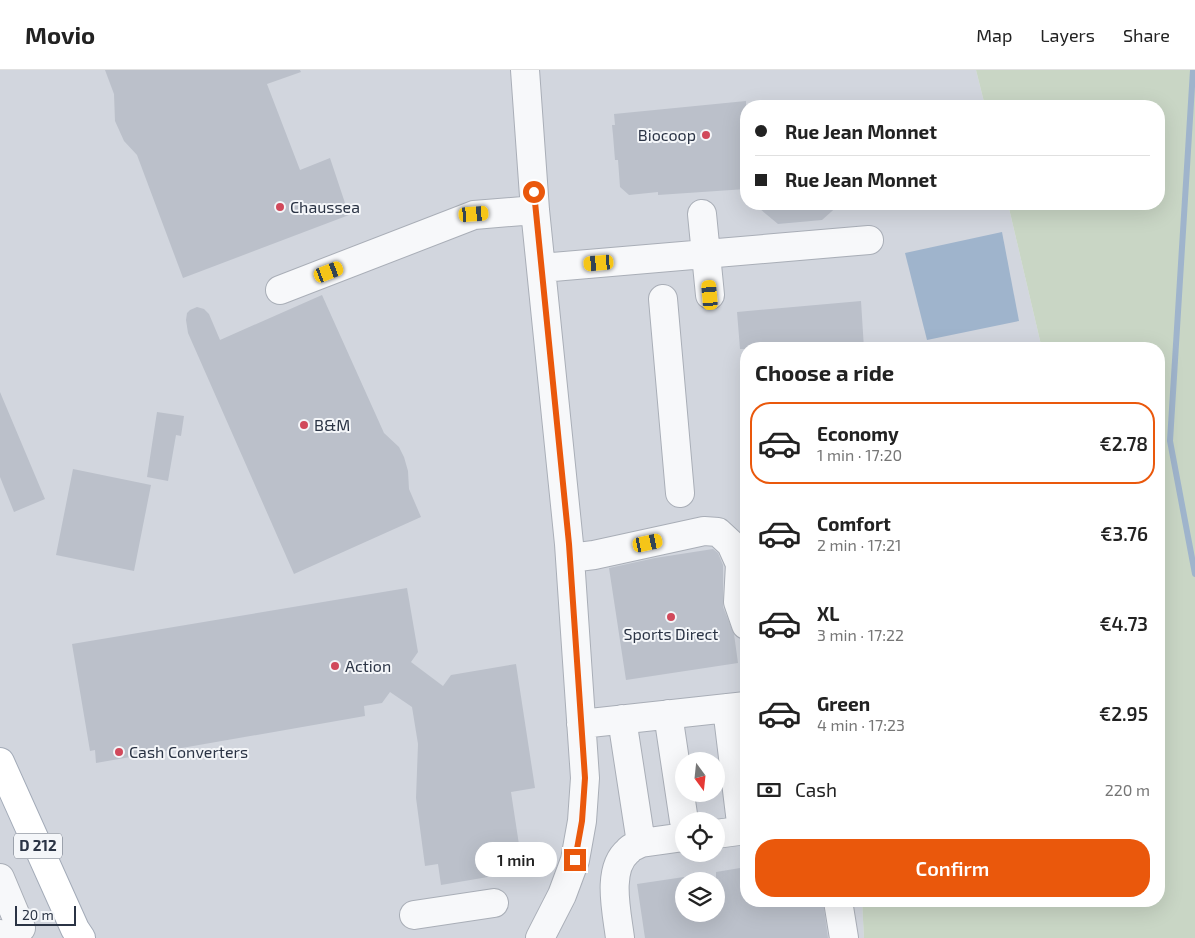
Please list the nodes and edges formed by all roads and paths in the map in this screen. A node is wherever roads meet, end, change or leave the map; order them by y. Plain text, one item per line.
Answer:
1 (525, 70) edge
2 (535, 210) junction
3 (702, 214) dead end
4 (869, 240) dead end
5 (706, 254) junction
6 (541, 268) junction
7 (280, 290) dead end
8 (710, 295) dead end
9 (663, 299) dead end
10 (680, 493) dead end
11 (570, 558) junction
12 (740, 564) edge
13 (740, 564) edge
14 (740, 608) edge
15 (737, 707) edge
16 (668, 714) junction
17 (622, 719) junction
18 (581, 724) junction
19 (0, 762) edge
20 (683, 812) edge
21 (735, 831) edge
22 (675, 839) edge
23 (641, 843) junction
24 (0, 878) edge
25 (494, 903) dead end
26 (839, 907) edge
27 (414, 915) dead end
28 (0, 934) edge
29 (78, 935) edge
30 (540, 938) edge
31 (620, 938) edge
32 (844, 938) edge

1 - 2 street
2 - 6 street
2 - 7 street
3 - 5 street
4 - 5 street
5 - 6 street
5 - 8 street
6 - 11 street
9 - 10 street
11 - 13 street
11 - 18 street
12 - 14 street
15 - 16 street
15 - 21 street
16 - 17 street
16 - 20 street
17 - 18 street
17 - 23 street
18 - 30 street
19 - 29 main road, D 212
22 - 23 street
23 - 31 street
24 - 28 street
25 - 27 street
26 - 32 street

